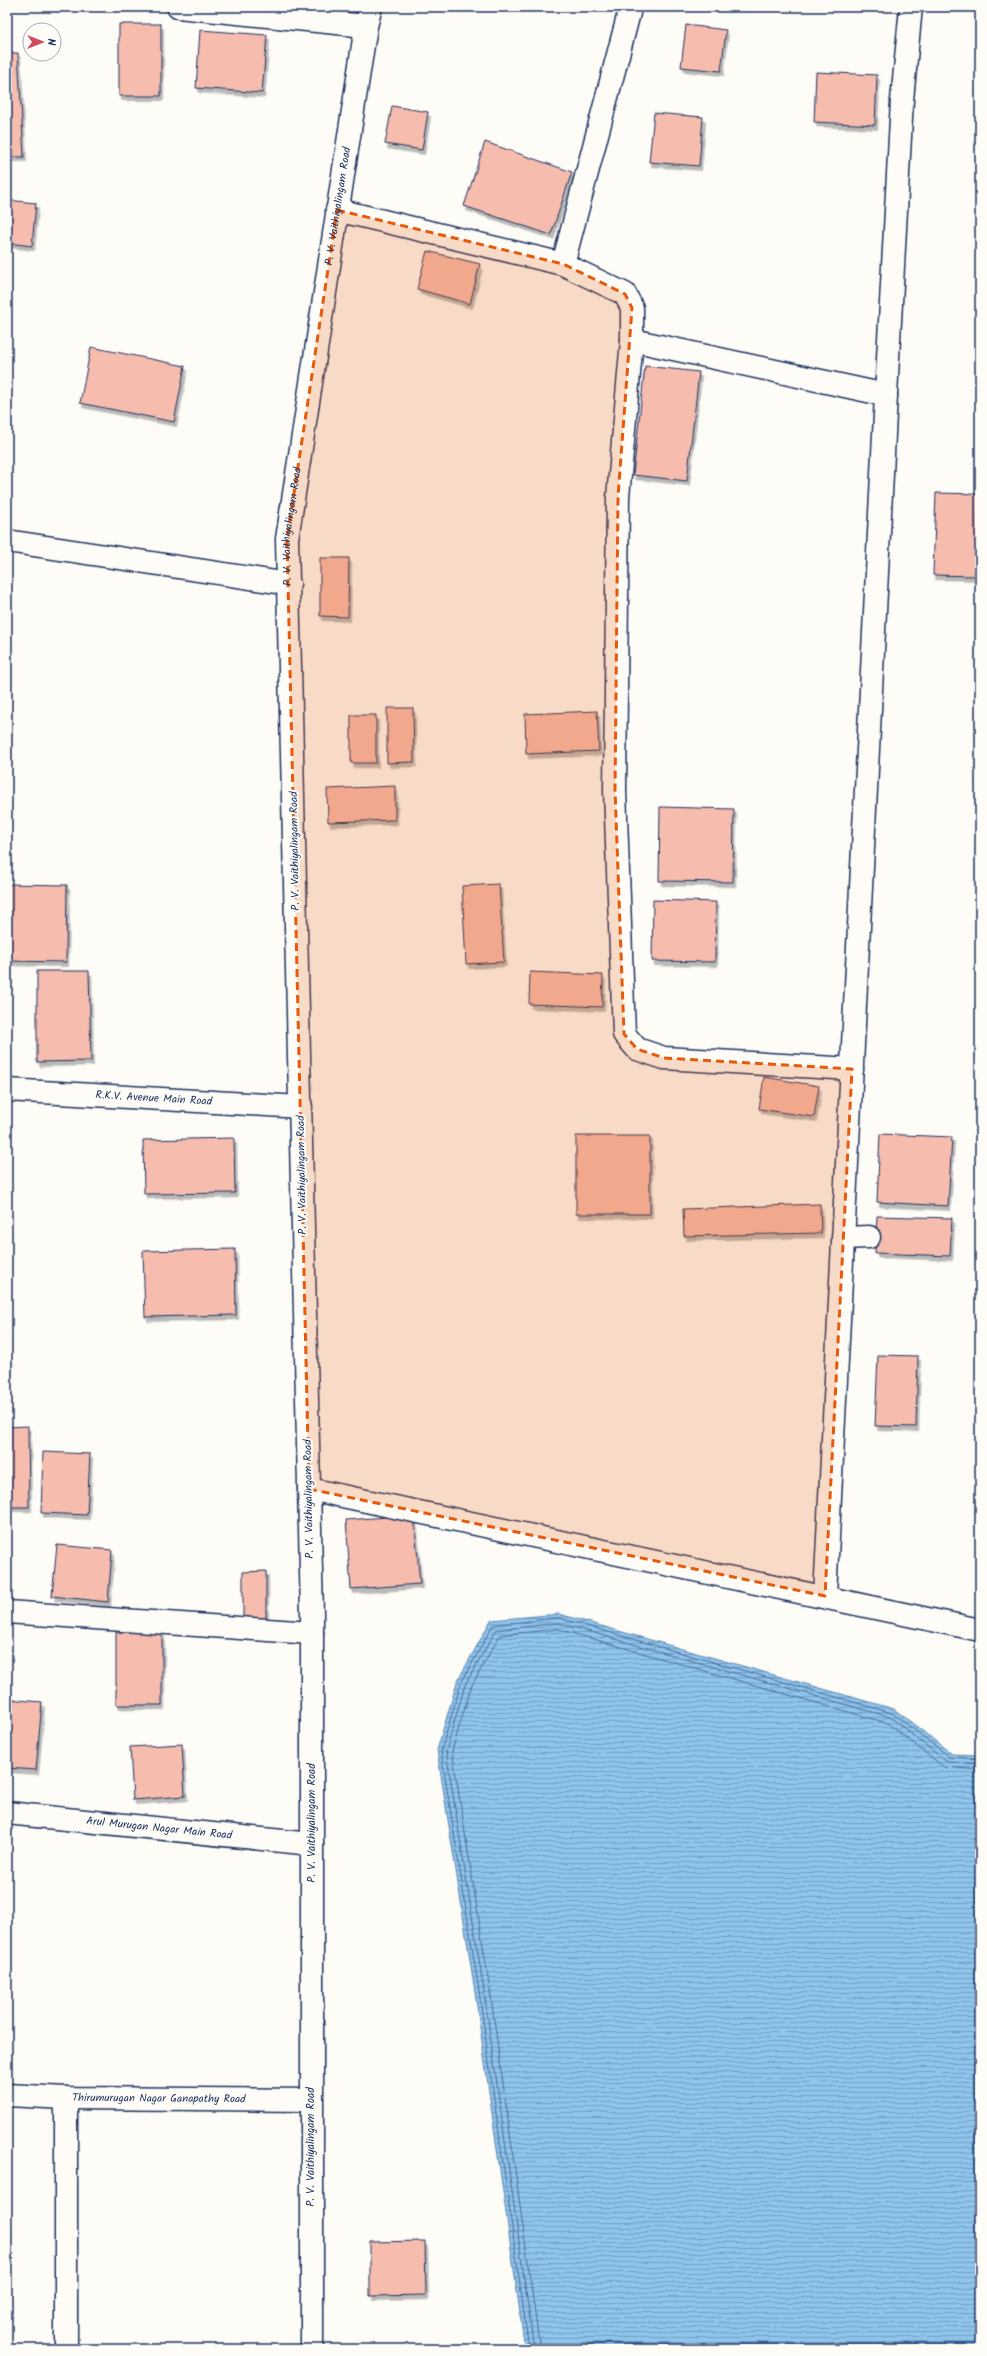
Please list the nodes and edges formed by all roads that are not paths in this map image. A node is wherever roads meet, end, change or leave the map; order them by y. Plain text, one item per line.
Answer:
1 (178, 7) edge
2 (911, 7) edge
3 (629, 13) dead end
4 (368, 17) edge
5 (337, 210) junction
6 (563, 264) junction
7 (632, 340) junction
8 (886, 395) junction
9 (7, 541) edge
10 (289, 584) junction
11 (852, 1069) junction
12 (7, 1090) edge
13 (301, 1107) junction
14 (869, 1237) dead end
15 (843, 1238) junction
16 (309, 1489) junction
17 (825, 1596) junction
18 (7, 1612) edge
19 (980, 1630) edge
20 (312, 1633) junction
21 (7, 1813) edge
22 (312, 1844) junction
23 (7, 2095) edge
24 (66, 2098) junction
25 (311, 2100) junction
26 (66, 2349) edge
27 (312, 2349) edge

1 - 4 street
2 - 8 street
3 - 6 street
4 - 5 street, P. V. Vaithiyalingam Road
5 - 6 street
5 - 10 street, P. V. Vaithiyalingam Road
6 - 7 street
7 - 8 street
7 - 11 street
8 - 11 street
9 - 10 street
10 - 13 street, P. V. Vaithiyalingam Road
11 - 15 street
12 - 13 street, R.K.V. Avenue Main Road
13 - 16 street, P. V. Vaithiyalingam Road
14 - 15 street
15 - 17 street
16 - 17 street
16 - 20 street, P. V. Vaithiyalingam Road
17 - 19 street
18 - 20 street
20 - 22 street, P. V. Vaithiyalingam Road
21 - 22 street, Arul Murugan Nagar Main Road
22 - 25 street, P. V. Vaithiyalingam Road
23 - 24 street, Thirumurugan Nagar Ganapathy Road
24 - 25 street, Thirumurugan Nagar Ganapathy Road
24 - 26 street
25 - 27 street, P. V. Vaithiyalingam Road

